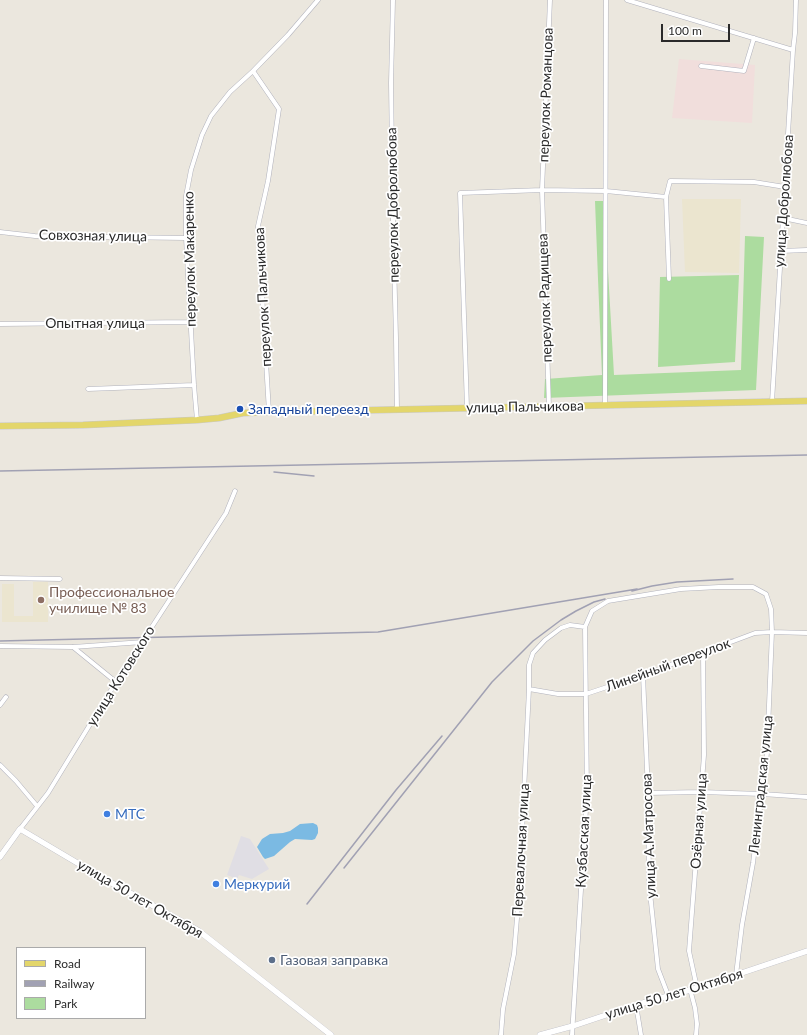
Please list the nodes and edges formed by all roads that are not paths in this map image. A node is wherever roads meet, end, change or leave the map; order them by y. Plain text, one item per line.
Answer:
1 (318, 0) edge
2 (393, 0) edge
3 (550, 0) edge
4 (606, 0) edge
5 (627, 0) edge
6 (796, 0) edge
7 (754, 38) junction
8 (793, 50) junction
9 (701, 66) dead end
10 (253, 71) junction
11 (785, 187) junction
12 (542, 190) junction
13 (606, 191) junction
14 (666, 197) junction
15 (783, 218) junction
16 (807, 223) edge
17 (0, 232) edge
18 (186, 238) junction
19 (807, 250) edge
20 (781, 251) junction
21 (669, 279) dead end
22 (190, 322) junction
23 (0, 324) edge
24 (194, 385) junction
25 (88, 389) dead end
26 (807, 401) edge
27 (772, 402) junction
28 (605, 405) junction
29 (549, 407) junction
30 (467, 408) junction
31 (397, 410) junction
32 (269, 412) junction
33 (197, 420) junction
34 (0, 426) edge
35 (236, 491) dead end
36 (0, 578) edge
37 (60, 580) dead end
38 (585, 627) junction
39 (772, 632) junction
40 (807, 633) edge
41 (143, 642) junction
42 (0, 646) edge
43 (73, 647) junction
44 (703, 653) junction
45 (643, 676) junction
46 (116, 682) junction
47 (529, 689) junction
48 (586, 694) junction
49 (6, 697) dead end
50 (0, 705) edge
51 (0, 765) edge
52 (701, 792) junction
53 (648, 793) junction
54 (762, 794) junction
55 (807, 797) edge
56 (37, 806) junction
57 (20, 828) junction
58 (0, 857) edge
59 (807, 951) edge
60 (736, 975) junction
61 (697, 988) junction
62 (690, 989) junction
63 (668, 995) junction
64 (636, 1005) junction
65 (573, 1026) junction
66 (331, 1035) edge
67 (501, 1035) edge
68 (540, 1035) edge
69 (572, 1035) edge
70 (641, 1035) edge
71 (696, 1035) edge

1 - 10 street, переулок Макаренко
2 - 31 street, переулок Добролюбова
3 - 12 street, переулок Романцова
4 - 13 street
5 - 7 street
6 - 8 street, улица Добролюбова
7 - 8 street
7 - 9 street
8 - 11 street, улица Добролюбова
10 - 18 street, переулок Макаренко
10 - 32 street, переулок Пальчикова
11 - 14 street
11 - 15 street, улица Добролюбова
12 - 13 street
12 - 29 street, переулок Радищева
12 - 30 street
13 - 14 street
13 - 28 street
14 - 21 street
15 - 16 street
15 - 20 street, улица Добролюбова
17 - 18 street, Совхозная улица
18 - 22 street, переулок Макаренко
19 - 20 street
20 - 27 street, улица Добролюбова
22 - 23 street, Опытная улица
22 - 24 street, переулок Макаренко
24 - 25 street
24 - 33 street, переулок Макаренко
26 - 27 main road, улица Пальчикова
27 - 28 main road, улица Пальчикова
28 - 29 main road, улица Пальчикова
29 - 30 main road, улица Пальчикова
30 - 31 main road, улица Пальчикова
31 - 32 main road, улица Пальчикова
32 - 33 main road, улица Пальчикова
33 - 34 main road, улица Пальчикова
35 - 41 street, улица Котовского
36 - 37 street
38 - 39 street, Ленинградская улица
38 - 47 street, Перевалочная улица
38 - 48 street, Кузбасская улица
39 - 40 street, Линейный переулок
39 - 44 street, Линейный переулок
39 - 54 street, Ленинградская улица
41 - 43 street
41 - 46 street, улица Котовского
42 - 43 street
43 - 46 street
44 - 45 street, Линейный переулок
44 - 52 street, Озёрная улица
45 - 48 street, Линейный переулок
45 - 53 street, улица А.Матросова
46 - 56 street, улица Котовского
47 - 48 street, Линейный переулок
47 - 67 street, Перевалочная улица
48 - 65 street, Кузбасская улица
49 - 50 street
51 - 56 street
52 - 53 street
52 - 54 street
52 - 61 street, Озёрная улица
53 - 63 street, улица А.Матросова
54 - 55 street
54 - 60 street, Ленинградская улица
56 - 57 street, улица Котовского
57 - 58 main road, улица Котовского
57 - 66 main road, улица 50 лет Октября
59 - 60 main road, улица 50 лет Октября
60 - 61 main road, улица 50 лет Октября
61 - 62 main road, улица 50 лет Октября
62 - 63 main road, улица 50 лет Октября
62 - 71 street
63 - 64 main road, улица 50 лет Октября
64 - 65 main road, улица 50 лет Октября
64 - 70 street
65 - 68 main road, улица 50 лет Октября
65 - 69 street, Кузбасская улица

